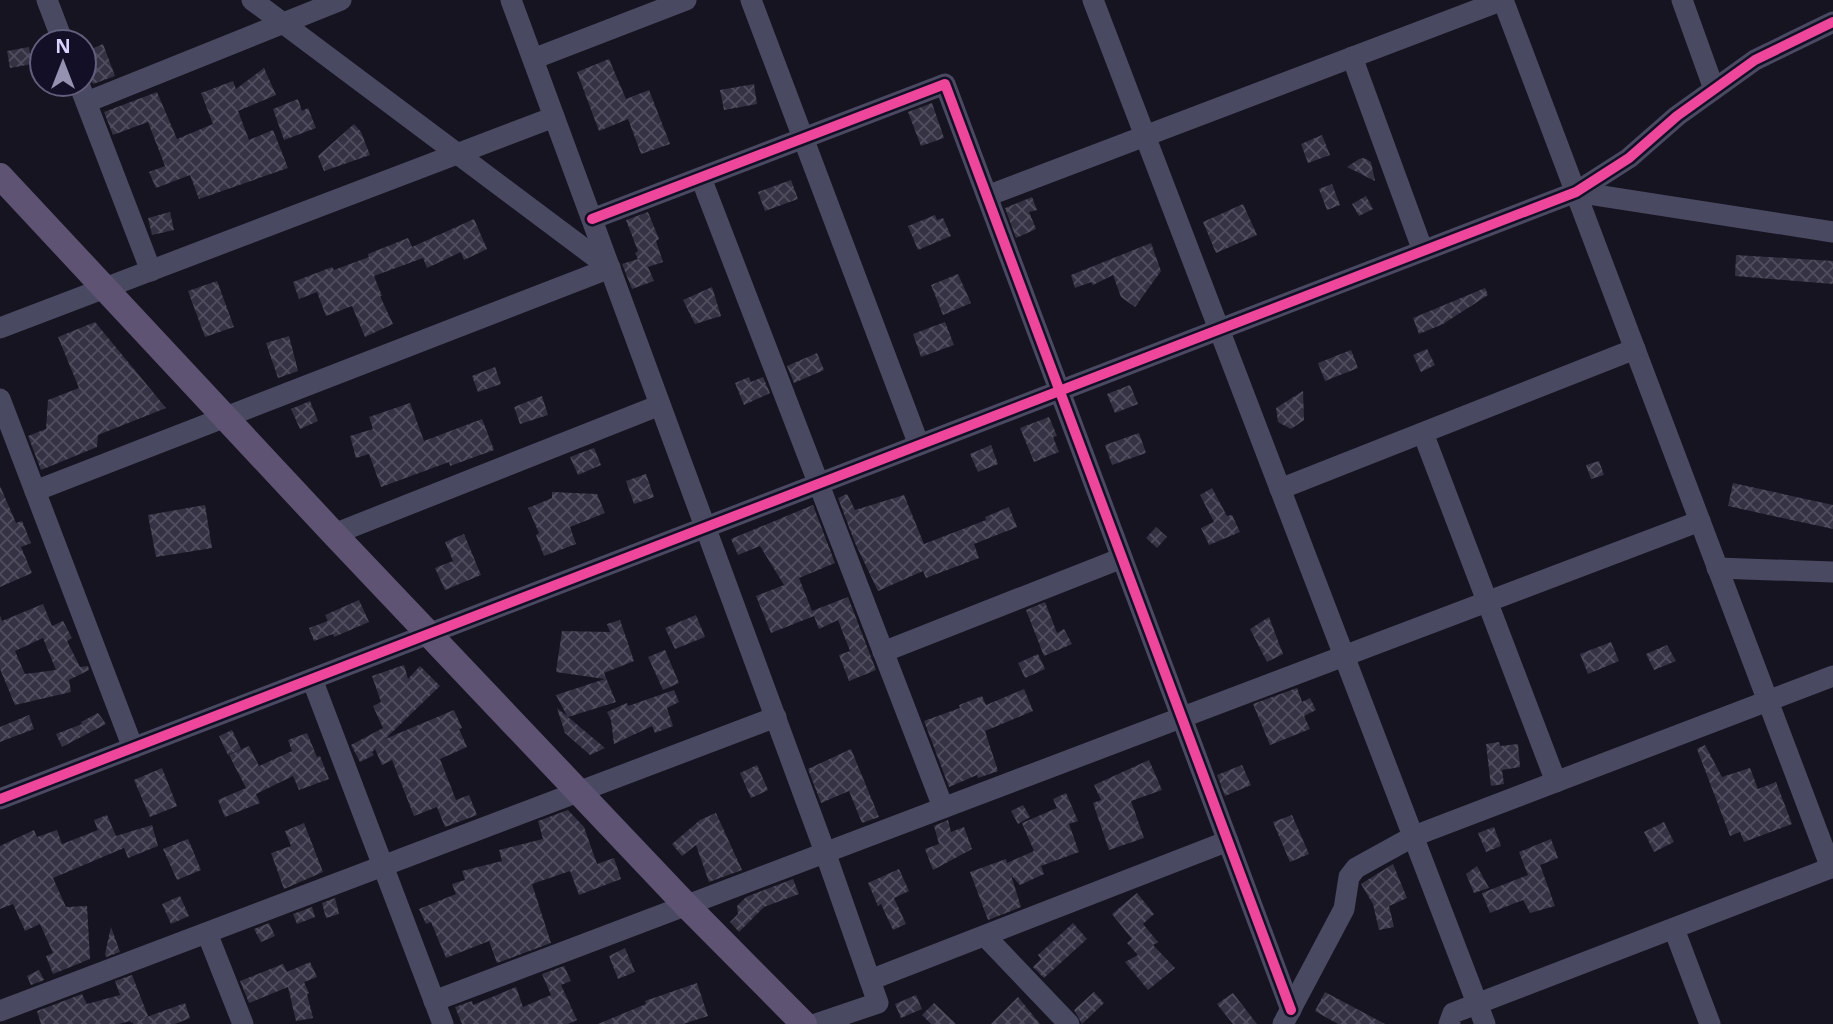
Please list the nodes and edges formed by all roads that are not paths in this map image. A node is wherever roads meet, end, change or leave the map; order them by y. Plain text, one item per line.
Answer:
1 (47, 0) edge
2 (252, 0) edge
3 (341, 0) edge
4 (511, 0) edge
5 (686, 0) edge
6 (751, 0) edge
7 (1093, 0) edge
8 (1503, 0) edge
9 (1682, 0) edge
10 (1833, 22) edge
11 (283, 23) junction
12 (58, 28) edge
13 (1352, 57) junction
14 (533, 59) junction
15 (98, 88) edge
16 (1714, 89) junction
17 (85, 98) edge
18 (554, 117) junction
19 (1145, 136) junction
20 (803, 138) junction
21 (456, 153) junction
22 (701, 178) junction
23 (4, 187) edge
24 (1576, 192) junction
25 (987, 196) junction
26 (592, 219) junction
27 (1833, 232) edge
28 (1423, 251) junction
29 (610, 268) junction
30 (151, 271) junction
31 (106, 288) junction
32 (0, 328) edge
33 (1219, 329) junction
34 (1635, 349) junction
35 (1060, 391) junction
36 (0, 399) edge
37 (660, 405) junction
38 (226, 417) junction
39 (1423, 433) junction
40 (919, 445) junction
41 (818, 484) junction
42 (1280, 489) junction
43 (35, 491) junction
44 (1700, 520) junction
45 (706, 527) junction
46 (334, 534) junction
47 (1122, 558) junction
48 (1717, 568) junction
49 (1833, 572) edge
50 (1487, 601) junction
51 (430, 633) junction
52 (883, 652) junction
53 (1344, 655) junction
54 (1833, 676) edge
55 (312, 679) junction
56 (1768, 701) junction
57 (776, 717) junction
58 (1181, 717) junction
59 (134, 748) junction
60 (1556, 782) junction
61 (580, 791) junction
62 (0, 799) edge
63 (943, 807) junction
64 (1414, 836) junction
65 (1228, 841) junction
66 (825, 852) junction
67 (383, 866) junction
68 (1832, 868) edge
69 (686, 905) junction
70 (1674, 929) junction
71 (207, 933) junction
72 (985, 936) junction
73 (870, 980) junction
74 (434, 1001) junction
75 (3, 1011) edge
76 (1482, 1014) edge
77 (1287, 1017) edge
78 (243, 1024) edge
79 (443, 1024) edge
80 (804, 1024) edge
81 (816, 1024) edge
82 (1069, 1024) edge
83 (1449, 1024) edge
84 (1710, 1024) edge

1 - 12 street
2 - 11 street
3 - 11 street
4 - 14 street
5 - 14 street
6 - 20 street
7 - 19 street
8 - 13 street
8 - 24 street
9 - 16 street
10 - 16 street
11 - 15 street
11 - 21 street
13 - 19 street
13 - 28 street
14 - 18 street
16 - 24 street
17 - 30 street
18 - 21 street
18 - 26 street
19 - 25 street
19 - 33 street
20 - 22 street
20 - 25 street
20 - 40 street
21 - 29 street
21 - 30 street
22 - 26 street
22 - 41 street
23 - 31 main road
24 - 27 street
24 - 28 street
24 - 34 street
25 - 35 street
26 - 29 street
28 - 33 street
29 - 37 street
29 - 38 street
30 - 31 street
31 - 32 street
31 - 38 main road
33 - 35 street
33 - 42 street
34 - 39 street
34 - 44 street
35 - 40 street
35 - 47 street
36 - 43 street
37 - 45 street
37 - 46 street
38 - 43 street
38 - 46 main road
39 - 42 street
39 - 50 street
40 - 41 street
41 - 45 street
41 - 52 street
42 - 53 street
43 - 59 street
44 - 48 street
44 - 50 street
45 - 51 street
45 - 57 street
46 - 51 main road
47 - 52 street
47 - 58 street
48 - 49 street
48 - 56 street
50 - 53 street
50 - 60 street
51 - 55 street
51 - 61 main road
52 - 63 street
53 - 58 street
53 - 64 street
54 - 56 street
55 - 59 street
55 - 67 street
56 - 60 street
56 - 68 street
57 - 61 street
57 - 66 street
58 - 63 street
58 - 65 street
59 - 62 street
60 - 64 street
61 - 67 street
61 - 69 main road
63 - 66 street
64 - 76 street
64 - 77 street
65 - 72 street
65 - 77 street
66 - 69 street
66 - 73 street
67 - 71 street
67 - 74 street
68 - 70 street
69 - 74 street
69 - 80 main road
70 - 76 street
70 - 84 street
71 - 75 street
71 - 78 street
72 - 73 street
72 - 82 street
73 - 81 street
74 - 79 street
76 - 83 street

